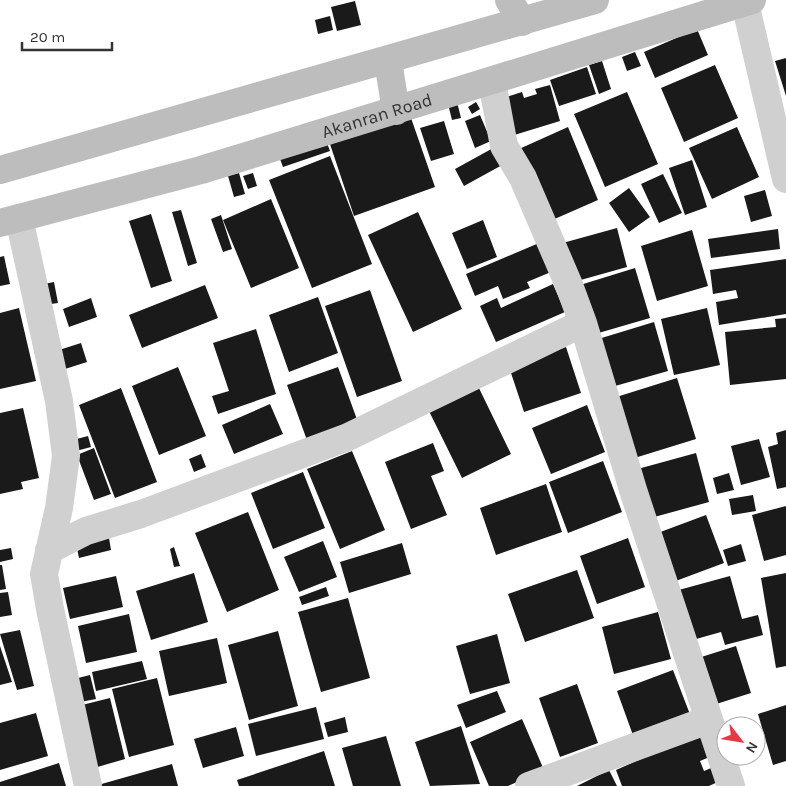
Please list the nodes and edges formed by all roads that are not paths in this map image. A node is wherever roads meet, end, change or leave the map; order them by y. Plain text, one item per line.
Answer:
1 (595, 0) edge
2 (748, 2) edge
3 (516, 11) edge
4 (388, 61) junction
5 (492, 82) junction
6 (396, 111) junction
7 (0, 170) edge
8 (786, 180) edge
9 (10, 220) edge
10 (583, 323) junction
11 (49, 550) junction
12 (708, 720) junction
13 (88, 786) edge
14 (529, 786) edge
15 (731, 786) edge

1 - 3 main road
2 - 5 main road, Akanran Road
2 - 8 street
3 - 4 main road
4 - 6 main road
4 - 7 main road
5 - 6 main road, Akanran Road
5 - 10 street
6 - 9 main road, Akanran Road
9 - 11 street
10 - 11 street
10 - 12 street
11 - 13 street
12 - 14 street
12 - 15 street

